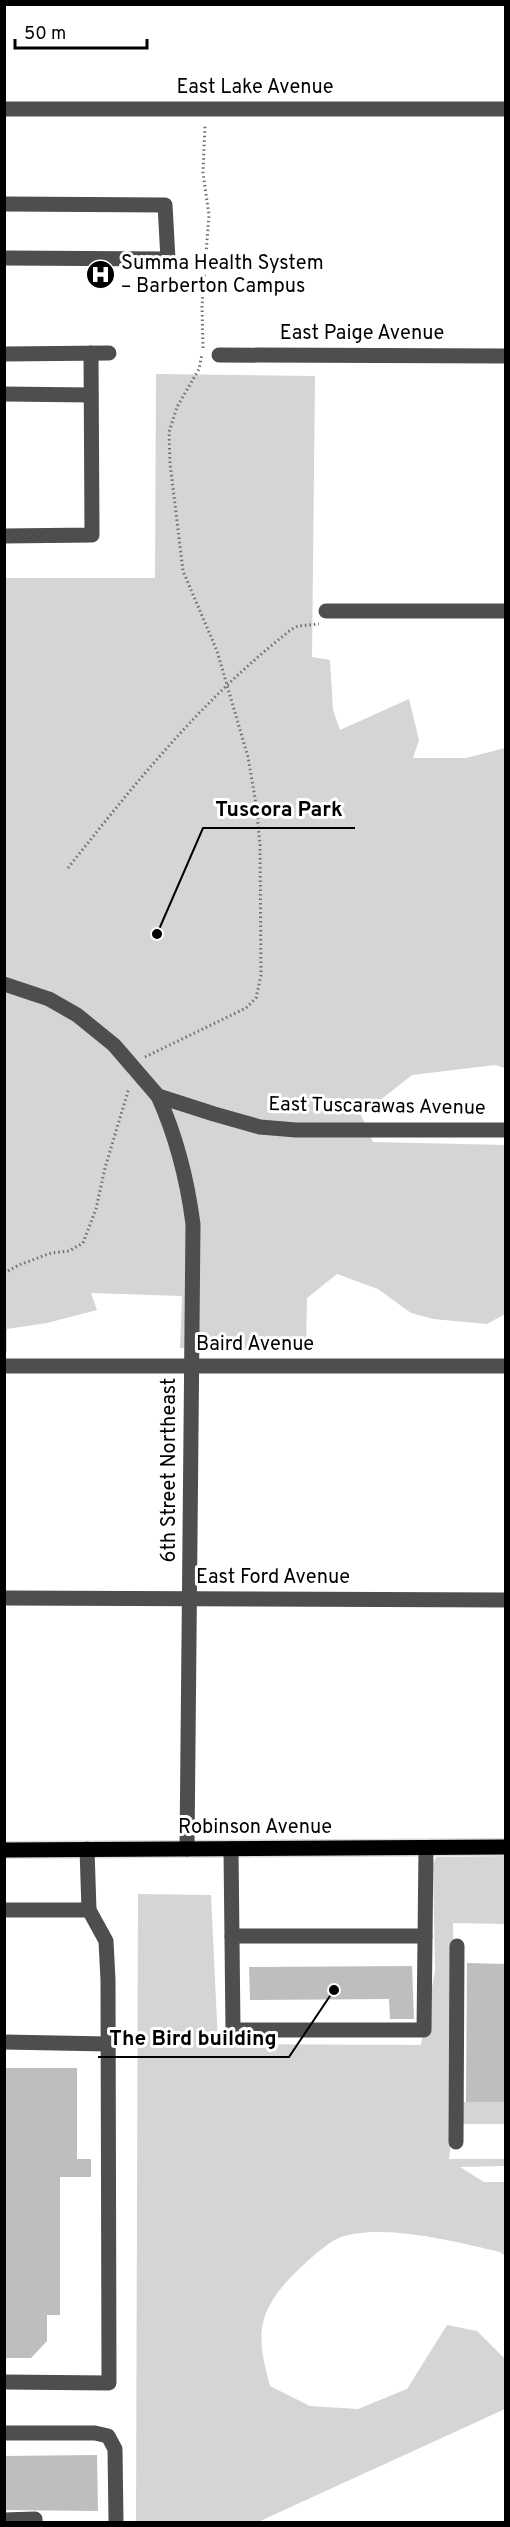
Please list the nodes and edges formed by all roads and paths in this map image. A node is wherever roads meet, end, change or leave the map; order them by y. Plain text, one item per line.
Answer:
1 (4, 109) edge
2 (206, 109) junction
3 (506, 109) edge
4 (4, 204) edge
5 (4, 258) edge
6 (91, 353) junction
7 (109, 353) dead end
8 (4, 354) edge
9 (219, 355) dead end
10 (506, 356) edge
11 (4, 394) edge
12 (91, 395) junction
13 (4, 536) edge
14 (506, 611) edge
15 (325, 618) joint
16 (227, 685) junction
17 (68, 868) dead end
18 (4, 984) edge
19 (131, 1064) junction
20 (158, 1096) junction
21 (506, 1130) edge
22 (4, 1273) edge
23 (4, 1366) edge
24 (191, 1366) junction
25 (506, 1366) edge
26 (4, 1598) edge
27 (190, 1599) junction
28 (506, 1600) edge
29 (506, 1847) edge
30 (426, 1848) junction
31 (187, 1849) junction
32 (231, 1849) junction
33 (4, 1850) edge
34 (87, 1850) junction
35 (4, 1910) edge
36 (89, 1910) junction
37 (232, 1936) junction
38 (425, 1936) junction
39 (457, 1946) dead end
40 (4, 2042) edge
41 (108, 2044) junction
42 (456, 2142) dead end
43 (4, 2382) edge
44 (4, 2433) edge
45 (4, 2520) edge
46 (35, 2523) edge
47 (116, 2523) edge

1 - 2 street, East Lake Avenue
2 - 3 street, East Lake Avenue
2 - 16 path
4 - 5 street
6 - 7 street
6 - 8 street
6 - 12 street
9 - 10 street, East Paige Avenue
11 - 12 street
12 - 13 street
14 - 15 street
15 - 16 path
16 - 17 path
16 - 19 path
18 - 19 street
19 - 20 street
19 - 22 path
20 - 21 street, East Tuscarawas Avenue
20 - 24 street, 6th Street Northeast
23 - 24 street, Baird Avenue
24 - 25 street, Baird Avenue
24 - 27 street, 6th Street Northeast
26 - 27 street, East Ford Avenue
27 - 28 street, East Ford Avenue
27 - 31 street, 6th Street Northeast
29 - 30 main road, Robinson Avenue
30 - 32 main road, Robinson Avenue
30 - 38 street
31 - 32 main road, Robinson Avenue
31 - 34 main road, Robinson Avenue
32 - 37 street
33 - 34 main road, Robinson Avenue
34 - 36 street
35 - 36 street
36 - 41 street
37 - 38 street
37 - 38 street
39 - 42 street
40 - 41 street
41 - 43 street
44 - 47 street
45 - 46 street

